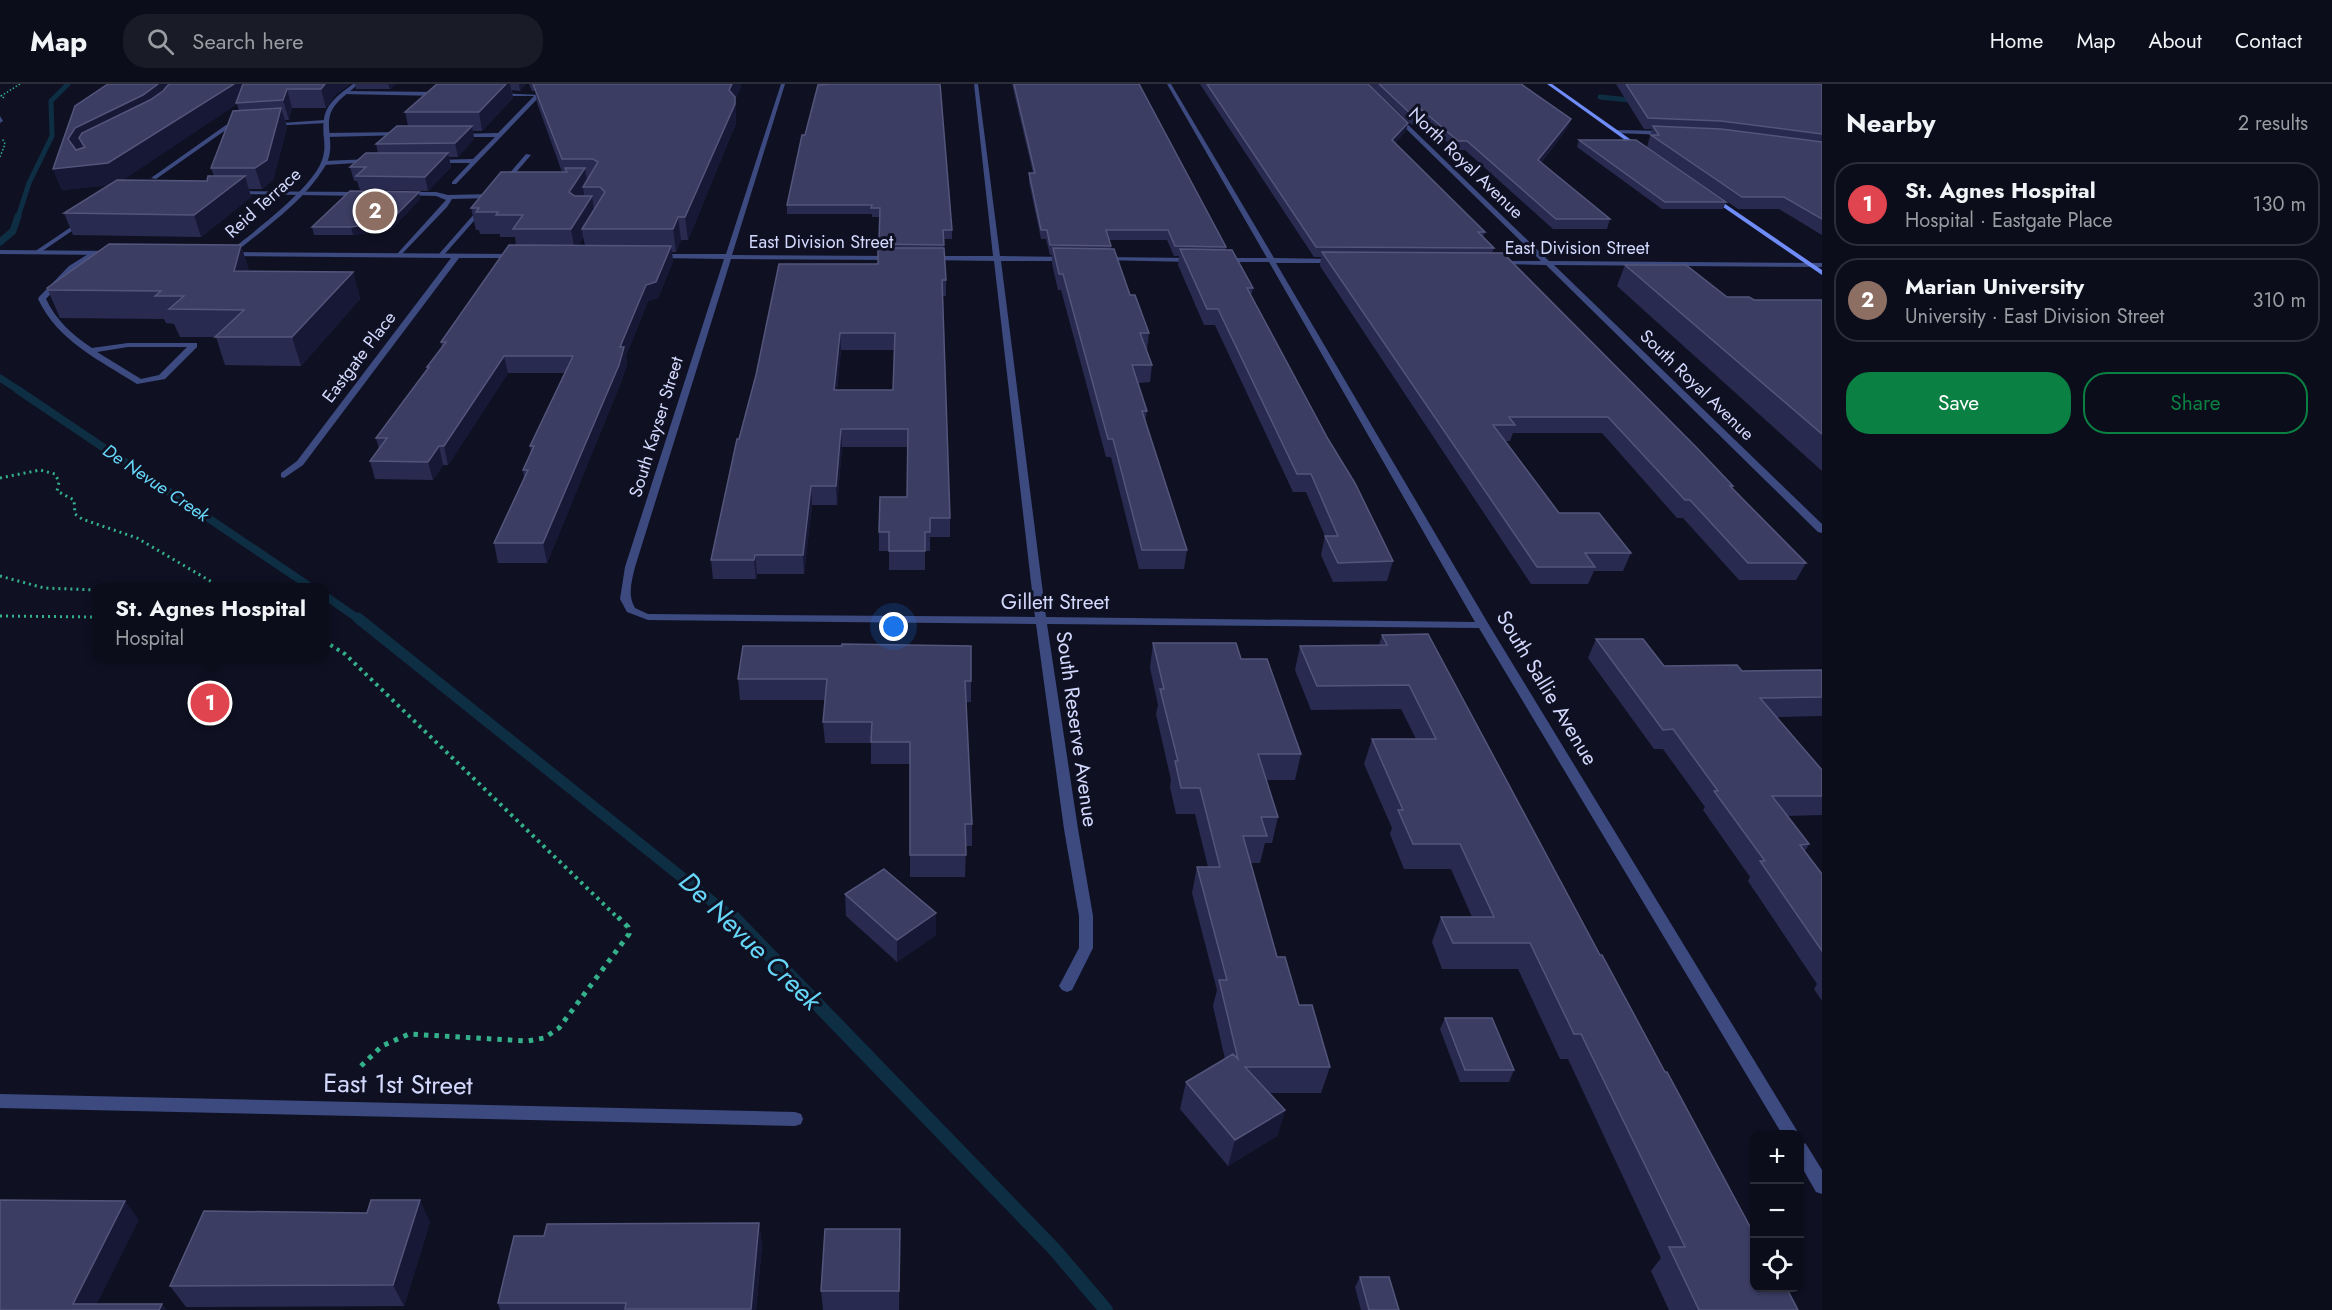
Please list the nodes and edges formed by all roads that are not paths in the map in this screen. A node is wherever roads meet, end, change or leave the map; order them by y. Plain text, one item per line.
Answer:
1 (356, 84) edge
2 (783, 84) edge
3 (976, 84) edge
4 (1169, 84) edge
5 (1549, 84) edge
6 (344, 93) junction
7 (455, 94) edge
8 (490, 94) edge
9 (1388, 108) edge
10 (325, 122) junction
11 (251, 124) edge
12 (262, 124) edge
13 (1617, 132) junction
14 (1673, 133) edge
15 (410, 134) edge
16 (326, 135) junction
17 (456, 135) edge
18 (501, 135) junction
19 (1645, 151) edge
20 (528, 155) dead end
21 (380, 161) edge
22 (428, 161) edge
23 (475, 161) junction
24 (324, 163) junction
25 (154, 178) edge
26 (454, 183) dead end
27 (503, 184) junction
28 (514, 184) edge
29 (1701, 190) edge
30 (231, 193) edge
31 (297, 194) junction
32 (367, 194) edge
33 (390, 194) edge
34 (492, 196) junction
35 (448, 197) junction
36 (93, 214) edge
37 (0, 252) edge
38 (36, 253) junction
39 (93, 253) junction
40 (127, 253) edge
41 (219, 254) edge
42 (230, 254) junction
43 (399, 255) junction
44 (441, 255) junction
45 (457, 255) junction
46 (523, 256) edge
47 (645, 256) edge
48 (727, 257) junction
49 (902, 258) edge
50 (914, 258) edge
51 (998, 258) junction
52 (1074, 259) edge
53 (1097, 259) edge
54 (1203, 260) edge
55 (1214, 260) edge
56 (1271, 261) junction
57 (1351, 262) edge
58 (1490, 263) edge
59 (1548, 263) junction
60 (1810, 265) junction
61 (1822, 265) edge
62 (1822, 273) edge
63 (91, 351) junction
64 (284, 476) dead end
65 (1822, 530) edge
66 (628, 608) joint
67 (1041, 621) junction
68 (1483, 625) junction
69 (1067, 986) dead end
70 (0, 1101) edge
71 (795, 1119) dead end
72 (1789, 1130) edge
73 (1804, 1156) edge
74 (1822, 1186) edge

1 - 6 street
2 - 48 street, South Kayser Street
3 - 51 street, South Reserve Avenue
4 - 56 street, South Sallie Avenue
5 - 13 street
6 - 7 street
6 - 10 street
8 - 18 street
9 - 59 street, North Royal Avenue
10 - 12 street
10 - 16 street, Reid Terrace
11 - 25 street
13 - 14 street
13 - 19 street
15 - 16 street
16 - 24 street, Reid Terrace
17 - 18 street
18 - 23 street
20 - 27 street
21 - 24 street
22 - 23 street
23 - 26 street
24 - 31 street, Reid Terrace
27 - 28 street
27 - 34 street
29 - 60 street
30 - 31 street
31 - 32 street
31 - 42 street, Reid Terrace
33 - 35 street
34 - 35 street
34 - 44 street
35 - 43 street
36 - 38 street
37 - 38 street
38 - 39 street
39 - 40 street
39 - 63 street
41 - 42 street
42 - 43 street
43 - 44 street
44 - 45 street
45 - 46 street
45 - 64 street, Eastgate Place
47 - 48 street, East Division Street
48 - 49 street, East Division Street
48 - 66 street, South Kayser Street
50 - 51 street, East Division Street
51 - 52 street, East Division Street
51 - 67 street, South Reserve Avenue
53 - 54 street
55 - 56 street
56 - 57 street
56 - 68 street, South Sallie Avenue
58 - 59 street, East Division Street
59 - 60 street, East Division Street
59 - 65 street, South Royal Avenue
60 - 61 street, East Division Street
60 - 62 street
63 - 63 street
66 - 67 street, Gillett Street
67 - 68 street, Gillett Street
67 - 69 street, South Reserve Avenue
68 - 72 street, South Sallie Avenue
70 - 71 street, East 1st Street
73 - 74 street

